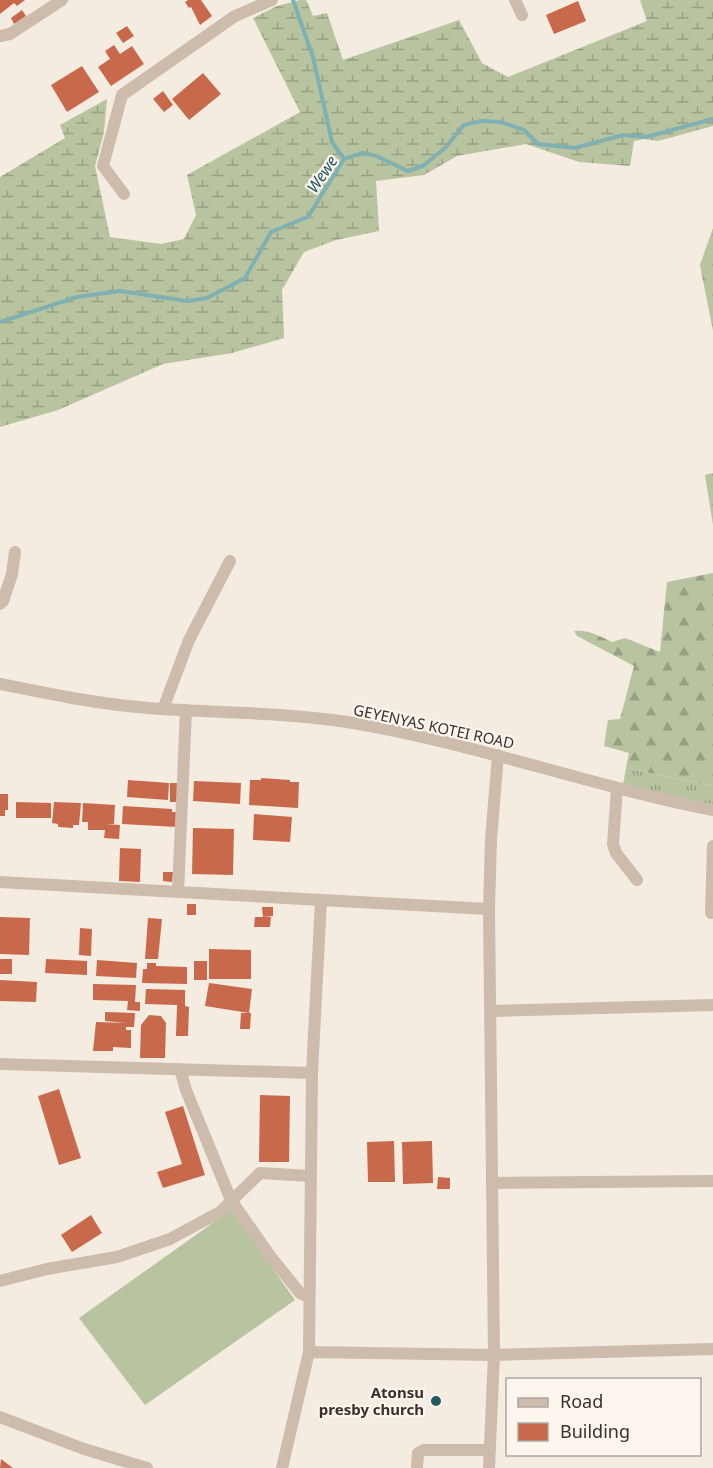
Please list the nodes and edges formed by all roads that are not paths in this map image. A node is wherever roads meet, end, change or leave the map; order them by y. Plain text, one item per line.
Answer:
1 (62, 0) edge
2 (272, 0) edge
3 (515, 0) edge
4 (522, 15) dead end
5 (0, 36) edge
6 (124, 194) dead end
7 (15, 552) dead end
8 (230, 561) dead end
9 (0, 604) edge
10 (0, 684) edge
11 (163, 709) junction
12 (186, 710) junction
13 (498, 755) junction
14 (616, 788) junction
15 (713, 810) edge
16 (713, 846) edge
17 (637, 880) dead end
18 (0, 882) edge
19 (178, 892) junction
20 (321, 900) junction
21 (489, 909) junction
22 (711, 913) dead end
23 (713, 1005) edge
24 (491, 1011) junction
25 (0, 1064) edge
26 (180, 1069) junction
27 (312, 1073) junction
28 (310, 1176) junction
29 (713, 1180) edge
30 (493, 1183) junction
31 (231, 1200) junction
32 (0, 1281) edge
33 (309, 1297) junction
34 (713, 1349) edge
35 (309, 1352) junction
36 (494, 1355) junction
37 (0, 1417) edge
38 (490, 1450) junction
39 (147, 1468) edge
40 (282, 1468) edge
41 (417, 1468) edge
42 (489, 1468) edge

1 - 5 street
2 - 6 street
3 - 4 street
7 - 9 street
8 - 11 street
10 - 11 street, GEYENYAS KOTEI ROAD
11 - 12 street, GEYENYAS KOTEI ROAD
12 - 13 street, GEYENYAS KOTEI ROAD
12 - 19 street
13 - 14 street, GEYENYAS KOTEI ROAD
13 - 21 street
14 - 15 street, GEYENYAS KOTEI ROAD
14 - 17 street
16 - 22 street
18 - 19 street
19 - 20 street
20 - 21 street
20 - 27 street
21 - 24 street
23 - 24 street
24 - 30 street
25 - 26 street
26 - 27 street
26 - 31 street
27 - 28 street
28 - 31 street
28 - 33 street
29 - 30 street
30 - 36 street
31 - 32 street
31 - 33 street
33 - 35 street
34 - 36 street
35 - 36 street
35 - 40 street
36 - 38 street
37 - 39 street
38 - 41 street
38 - 42 street

